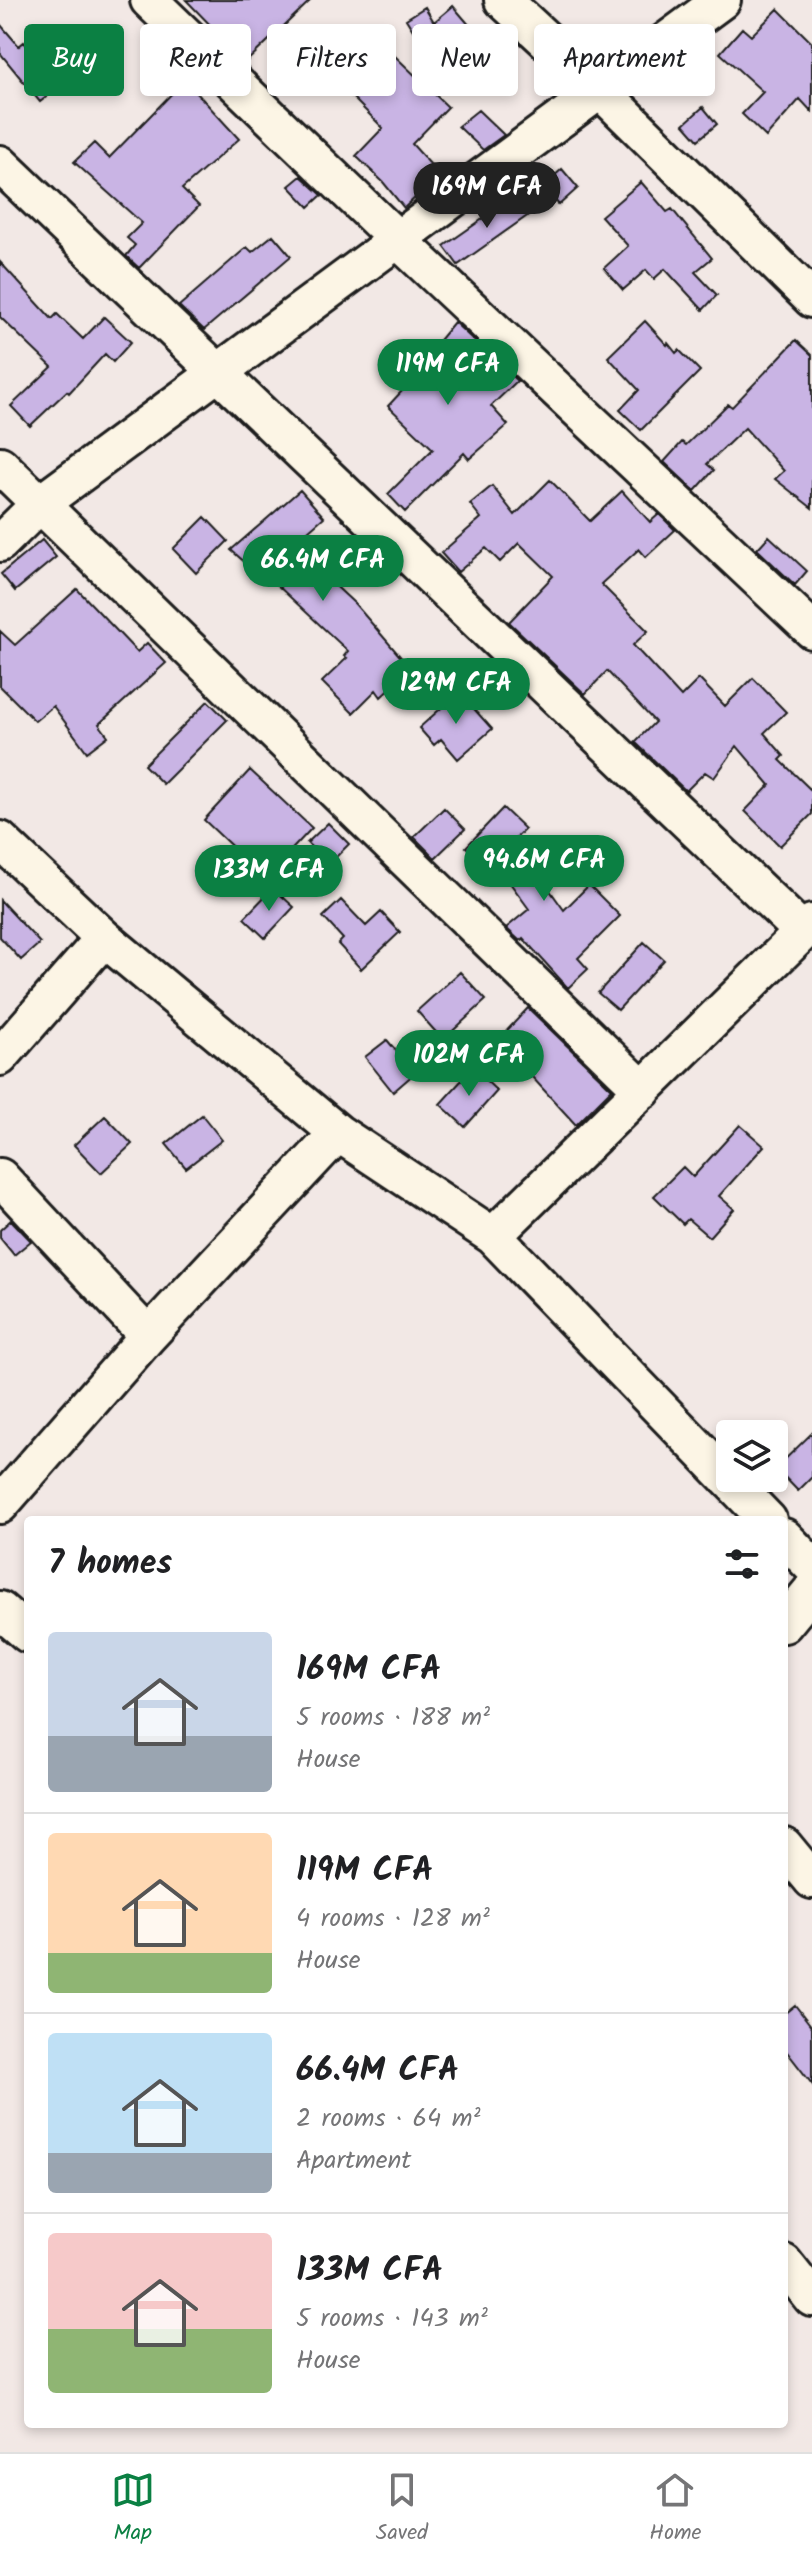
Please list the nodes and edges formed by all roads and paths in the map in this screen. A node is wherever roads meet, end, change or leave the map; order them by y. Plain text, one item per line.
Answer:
1 (149, 0) edge
2 (503, 0) edge
3 (722, 0) edge
4 (689, 24) edge
5 (534, 29) edge
6 (590, 96) edge
7 (606, 96) edge
8 (0, 164) edge
9 (397, 239) junction
10 (812, 299) edge
11 (218, 372) junction
12 (0, 465) edge
13 (41, 503) junction
14 (0, 543) edge
15 (812, 630) edge
16 (0, 840) edge
17 (808, 927) edge
18 (104, 938) junction
19 (0, 1057) edge
20 (643, 1090) junction
21 (338, 1133) junction
22 (0, 1177) edge
23 (493, 1236) junction
24 (148, 1336) junction
25 (0, 1505) edge
26 (764, 1516) edge
27 (788, 1541) edge
28 (812, 1566) edge
29 (812, 1590) edge
30 (0, 1610) edge
31 (788, 1619) edge
32 (24, 1631) edge
33 (788, 1851) edge
34 (812, 1880) edge
35 (788, 2268) edge
36 (812, 2298) edge

1 - 9 street
2 - 5 street
3 - 4 street
6 - 9 street
7 - 10 street
8 - 11 street
9 - 11 street
9 - 15 street
11 - 13 street
11 - 17 street
12 - 13 street
13 - 14 street
13 - 20 street
16 - 18 street
17 - 20 street
18 - 19 street
18 - 21 street
20 - 23 street
21 - 23 street
21 - 24 street
22 - 24 street
23 - 26 street
24 - 25 street
27 - 28 street
29 - 31 street
30 - 32 street
33 - 34 street
35 - 36 street

